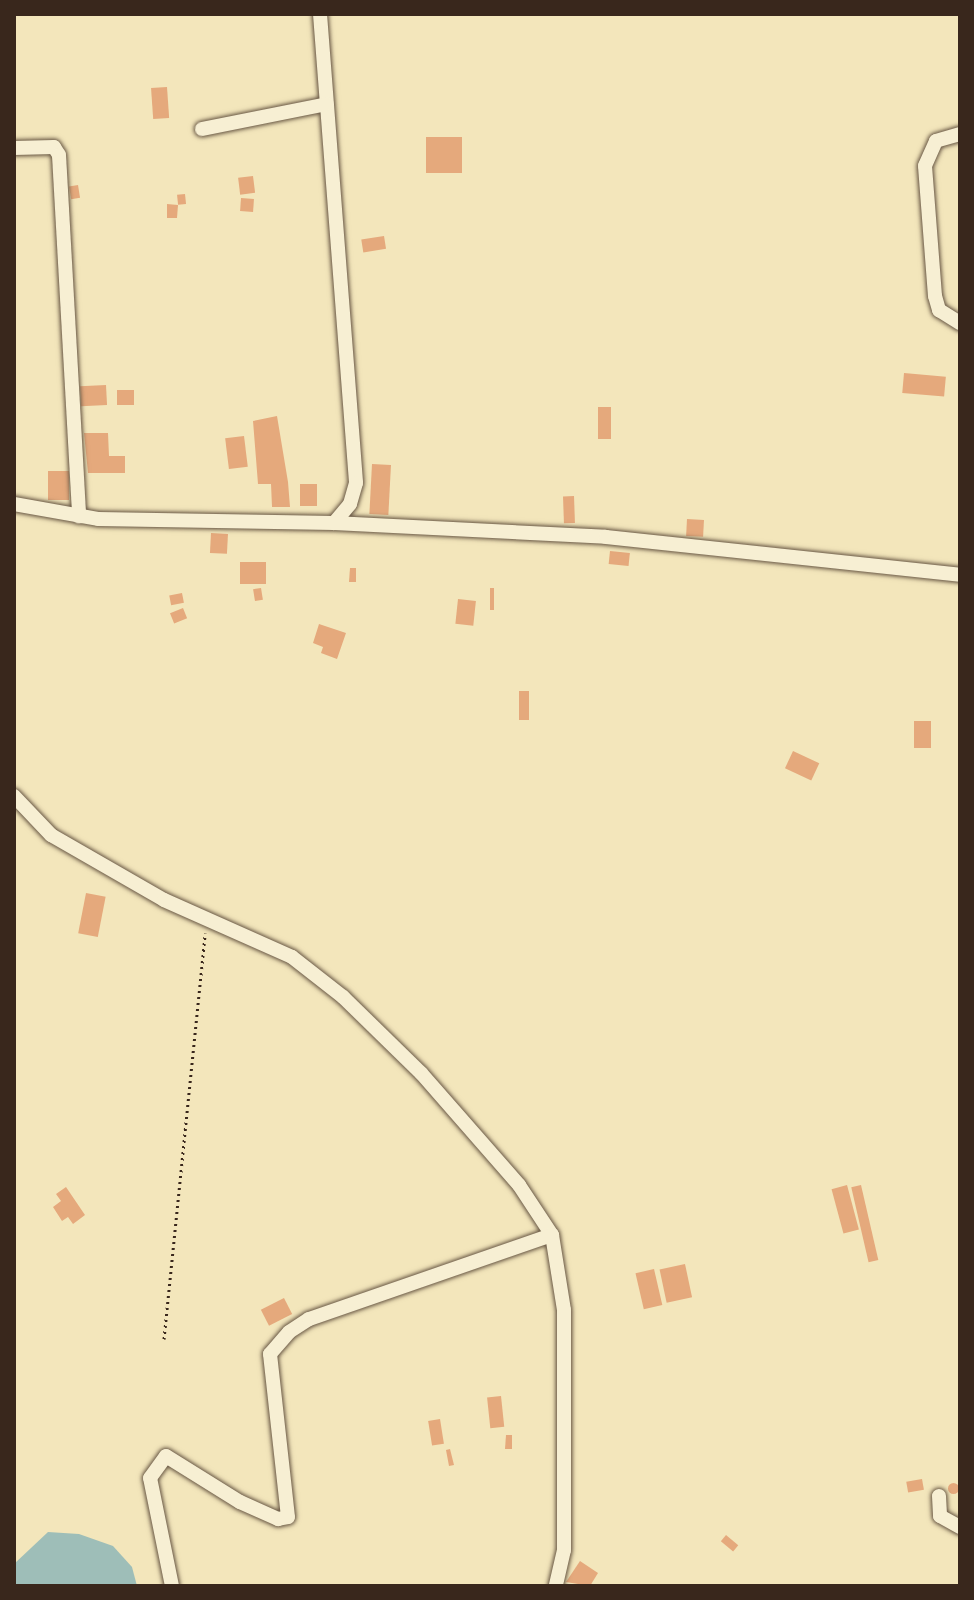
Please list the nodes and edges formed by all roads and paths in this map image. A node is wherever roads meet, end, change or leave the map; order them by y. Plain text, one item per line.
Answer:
1 (320, 14) edge
2 (327, 104) junction
3 (202, 129) dead end
4 (960, 134) edge
5 (14, 148) edge
6 (960, 323) edge
7 (14, 504) edge
8 (79, 516) junction
9 (334, 523) junction
10 (960, 575) edge
11 (14, 796) edge
12 (207, 918) junction
13 (552, 1235) junction
14 (164, 1339) dead end
15 (939, 1496) dead end
16 (960, 1527) edge
17 (172, 1586) edge
18 (556, 1586) edge

1 - 2 street
2 - 3 street
2 - 9 street
4 - 6 street
5 - 8 street
7 - 8 street
8 - 9 street
9 - 10 street
11 - 12 street
12 - 13 street
12 - 14 path
13 - 17 street
13 - 18 street
15 - 16 street

